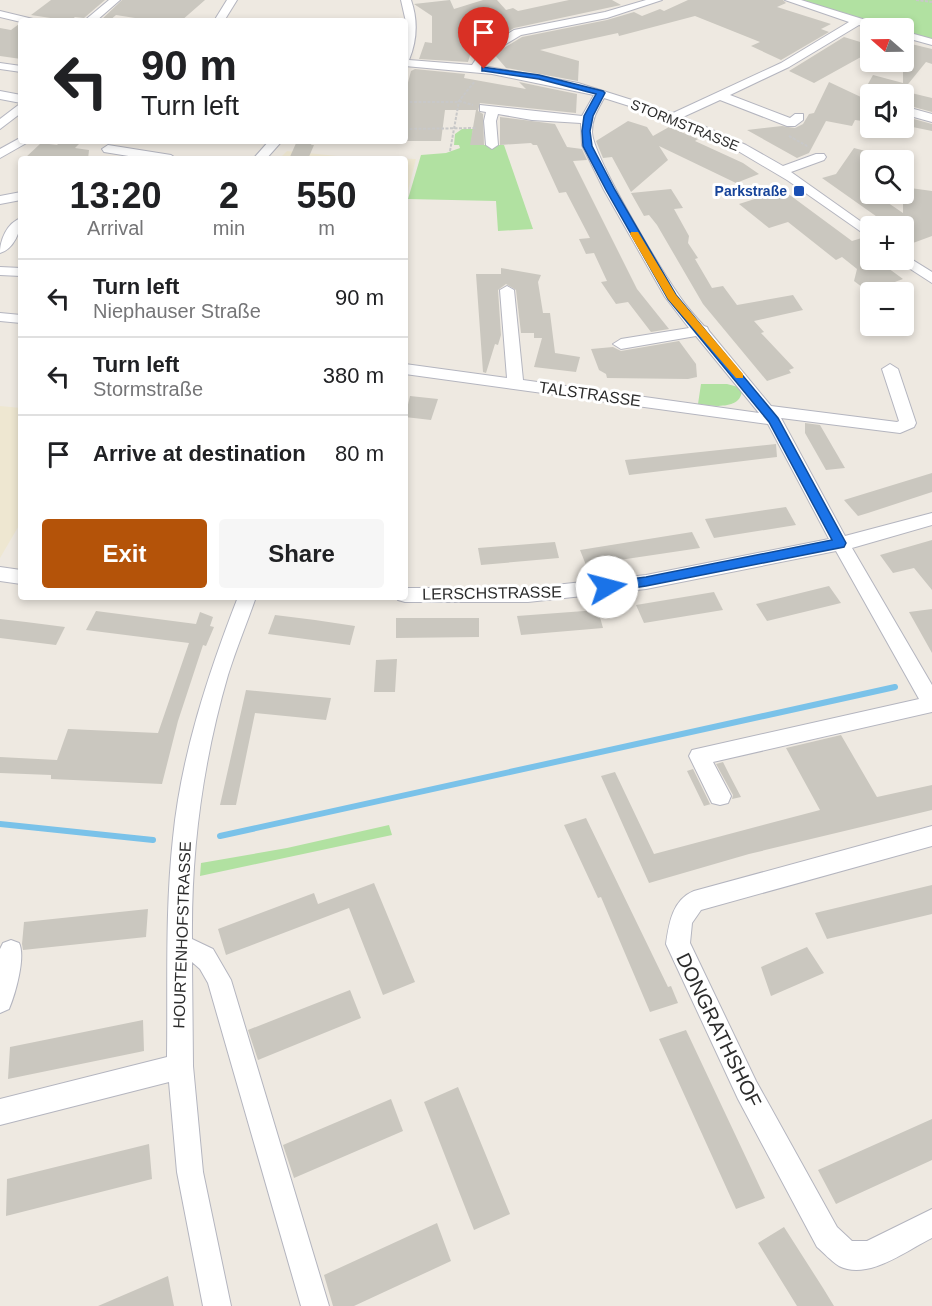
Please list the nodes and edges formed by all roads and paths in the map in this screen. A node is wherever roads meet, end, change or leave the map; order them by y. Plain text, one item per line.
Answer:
1 (115, 0) edge
2 (232, 0) edge
3 (406, 0) edge
4 (657, 0) edge
5 (790, 0) edge
6 (918, 0) edge
7 (932, 3) edge
8 (3, 11) edge
9 (21, 18) edge
10 (93, 18) edge
11 (221, 18) edge
12 (0, 22) edge
13 (856, 22) junction
14 (860, 23) edge
15 (18, 24) edge
16 (914, 37) edge
17 (408, 41) edge
18 (932, 42) edge
19 (408, 63) edge
20 (0, 66) edge
21 (480, 68) junction
22 (18, 69) edge
23 (601, 93) junction
24 (0, 95) edge
25 (716, 97) junction
26 (18, 98) edge
27 (408, 102) edge
28 (459, 102) junction
29 (18, 110) edge
30 (914, 113) edge
31 (673, 117) junction
32 (799, 117) dead end
33 (932, 118) edge
34 (587, 120) junction
35 (778, 123) joint
36 (0, 125) edge
37 (454, 128) junction
38 (491, 128) junction
39 (408, 129) edge
40 (18, 144) edge
41 (273, 144) edge
42 (492, 145) dead end
43 (109, 148) edge
44 (3, 150) edge
45 (450, 151) dead end
46 (154, 156) edge
47 (262, 156) edge
48 (816, 158) joint
49 (781, 171) junction
50 (18, 197) edge
51 (0, 200) edge
52 (860, 227) edge
53 (18, 228) edge
54 (0, 249) edge
55 (914, 265) edge
56 (0, 271) edge
57 (18, 272) edge
58 (930, 275) edge
59 (507, 290) dead end
60 (0, 316) edge
61 (18, 319) edge
62 (702, 330) junction
63 (621, 344) dead end
64 (408, 369) edge
65 (890, 369) dead end
66 (515, 383) junction
67 (771, 416) junction
68 (932, 519) edge
69 (840, 543) junction
70 (0, 574) edge
71 (18, 577) edge
72 (408, 595) edge
73 (246, 600) edge
74 (932, 704) edge
75 (720, 796) dead end
76 (932, 836) edge
77 (179, 948) junction
78 (11, 951) dead end
79 (0, 1001) edge
80 (180, 1066) junction
81 (0, 1112) edge
82 (932, 1223) edge
83 (217, 1306) edge
84 (315, 1306) edge

1 - 10 street
2 - 11 street
3 - 17 street
4 - 21 street
5 - 13 street
6 - 7 path
8 - 9 street
12 - 15 street
13 - 14 street
13 - 25 street
16 - 18 street
19 - 21 street, STORMSTRASSE
20 - 22 street
21 - 23 street, STORMSTRASSE
21 - 28 path
23 - 31 street, STORMSTRASSE
23 - 34 street
24 - 26 street
25 - 31 street
25 - 32 street
25 - 35 street
27 - 28 path
28 - 37 path
29 - 36 street
30 - 33 street
31 - 49 street, STORMSTRASSE
34 - 38 street
34 - 62 street
35 - 48 path
37 - 38 path
37 - 39 path
37 - 45 path
38 - 42 street
40 - 44 street
41 - 47 street
43 - 46 street
48 - 49 street
49 - 52 street, STORMSTRASSE
50 - 51 street
53 - 54 street
55 - 58 street
56 - 57 street
59 - 66 street
60 - 61 street
62 - 63 street
62 - 67 street
64 - 66 street, TALSTRASSE
65 - 67 street, TALSTRASSE
66 - 67 street, TALSTRASSE
67 - 69 street
68 - 69 street, LERSCHSTRASSE
69 - 72 street, LERSCHSTRASSE
69 - 74 street
70 - 71 street
73 - 77 street, HOURTENHOFSTRASSE
74 - 75 street
76 - 82 street, DONGRATHSHOF
77 - 80 street, HOURTENHOFSTRASSE
77 - 84 street
78 - 79 street
80 - 81 street
80 - 83 street, HOURTENHOFSTRASSE

